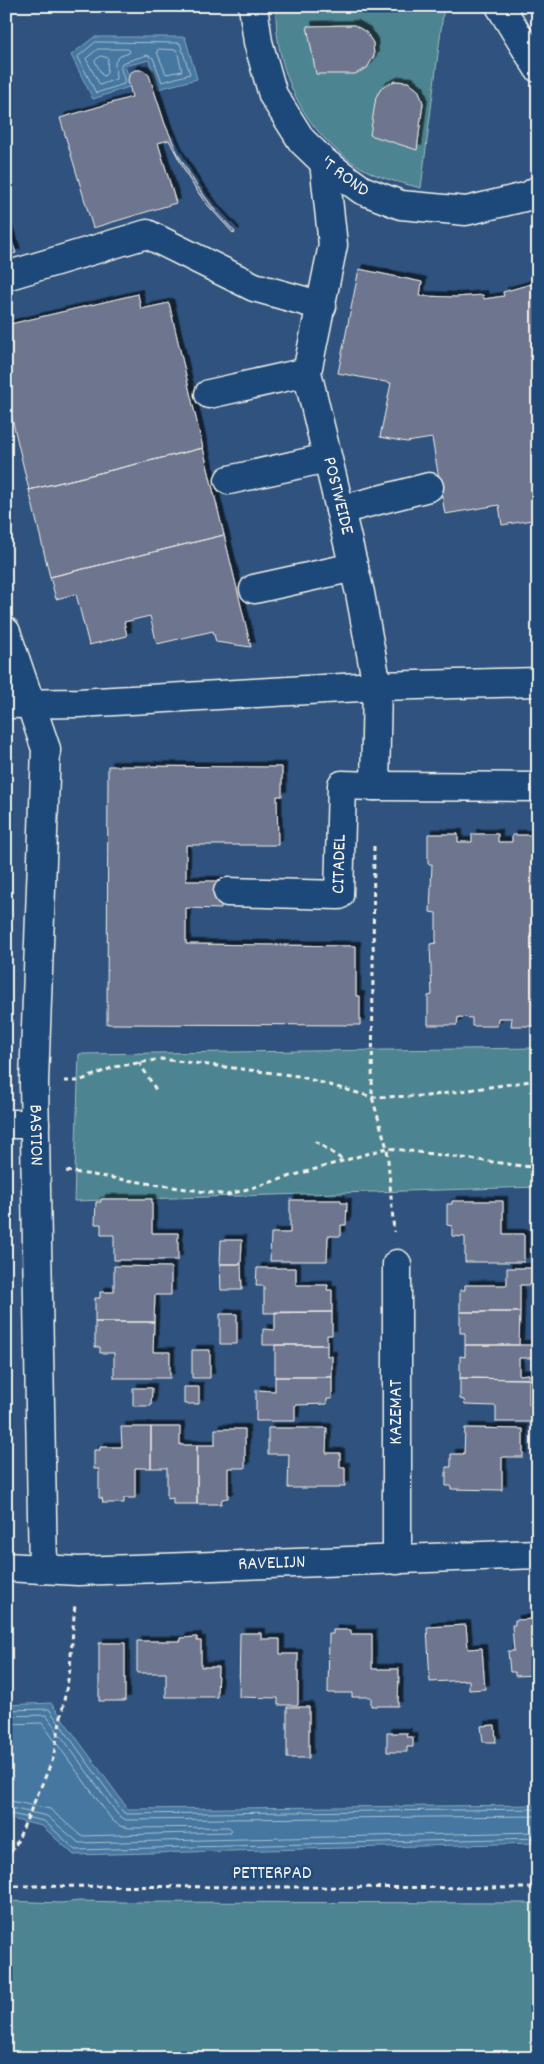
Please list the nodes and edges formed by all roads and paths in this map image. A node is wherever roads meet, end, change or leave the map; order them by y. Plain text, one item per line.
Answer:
1 (253, 6) edge
2 (500, 6) edge
3 (538, 68) edge
4 (324, 162) junction
5 (538, 190) edge
6 (6, 276) edge
7 (322, 306) junction
8 (307, 372) junction
9 (209, 394) dead end
10 (327, 458) junction
11 (229, 480) dead end
12 (429, 487) dead end
13 (340, 510) junction
14 (354, 567) junction
15 (254, 589) dead end
16 (6, 632) edge
17 (538, 682) edge
18 (377, 686) junction
19 (19, 704) edge
20 (375, 786) junction
21 (538, 787) edge
22 (374, 844) dead end
23 (228, 892) dead end
24 (139, 1062) junction
25 (538, 1080) edge
26 (34, 1082) junction
27 (156, 1090) dead end
28 (372, 1097) junction
29 (6, 1124) edge
30 (35, 1124) junction
31 (315, 1141) dead end
32 (387, 1148) junction
33 (343, 1160) junction
34 (36, 1167) junction
35 (538, 1168) edge
36 (397, 1264) joint
37 (538, 1554) edge
38 (397, 1560) junction
39 (6, 1567) edge
40 (43, 1569) junction
41 (78, 1571) junction
42 (6, 1860) edge
43 (6, 1886) edge
44 (538, 1888) edge

1 - 4 street, 'T ROND
2 - 3 street
4 - 5 street, 'T ROND
4 - 7 street, POSTWEIDE
6 - 7 street
7 - 8 street, POSTWEIDE
8 - 9 street
8 - 10 street, POSTWEIDE
10 - 11 street
10 - 13 street, POSTWEIDE
12 - 13 street
13 - 14 street, POSTWEIDE
14 - 15 street
14 - 18 street, POSTWEIDE
16 - 19 street, BASTION
17 - 18 street
18 - 19 street
18 - 20 street
19 - 26 street, BASTION
20 - 21 street, CITADEL
20 - 23 street, CITADEL
22 - 28 path
24 - 26 path
24 - 27 path
24 - 28 path
25 - 28 path
26 - 30 street, BASTION
28 - 32 path
29 - 30 street
30 - 34 street, BASTION
31 - 33 path
32 - 33 path
32 - 35 path
32 - 36 path
33 - 34 path
34 - 40 street, BASTION
36 - 38 street, KAZEMAT
37 - 38 street, RAVELIJN
38 - 41 street, RAVELIJN
39 - 40 street, RAVELIJN
40 - 41 street, RAVELIJN
41 - 42 path
43 - 44 path, PETTERPAD

